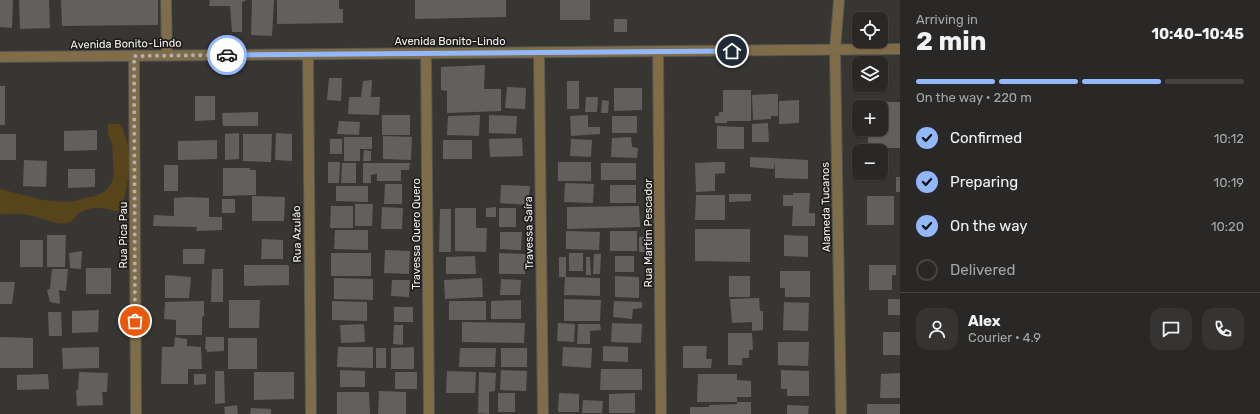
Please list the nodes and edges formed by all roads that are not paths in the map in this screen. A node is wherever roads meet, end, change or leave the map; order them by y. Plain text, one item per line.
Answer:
1 (166, 0) edge
2 (839, 0) edge
3 (835, 50) junction
4 (900, 50) edge
5 (658, 52) junction
6 (539, 53) junction
7 (426, 54) junction
8 (308, 55) junction
9 (134, 56) junction
10 (167, 56) junction
11 (0, 57) edge
12 (136, 414) edge
13 (311, 414) edge
14 (429, 414) edge
15 (543, 414) edge
16 (661, 414) edge
17 (841, 414) edge

1 - 10 street
2 - 3 street, Alameda Tucanos
3 - 4 street, Avenida Bonito-Lindo
3 - 5 street, Avenida Bonito-Lindo
3 - 17 street, Alameda Tucanos
5 - 6 street, Avenida Bonito-Lindo
5 - 16 street, Rua Martim Pescador
6 - 7 street, Avenida Bonito-Lindo
6 - 15 street, Travessa Saíra
7 - 8 street, Avenida Bonito-Lindo
7 - 14 street, Travessa Quero Quero
8 - 10 street, Avenida Bonito-Lindo
8 - 13 street, Rua Azulão
9 - 10 street, Avenida Bonito-Lindo
9 - 11 street, Avenida Bonito-Lindo
9 - 12 street, Rua Pica Pau

